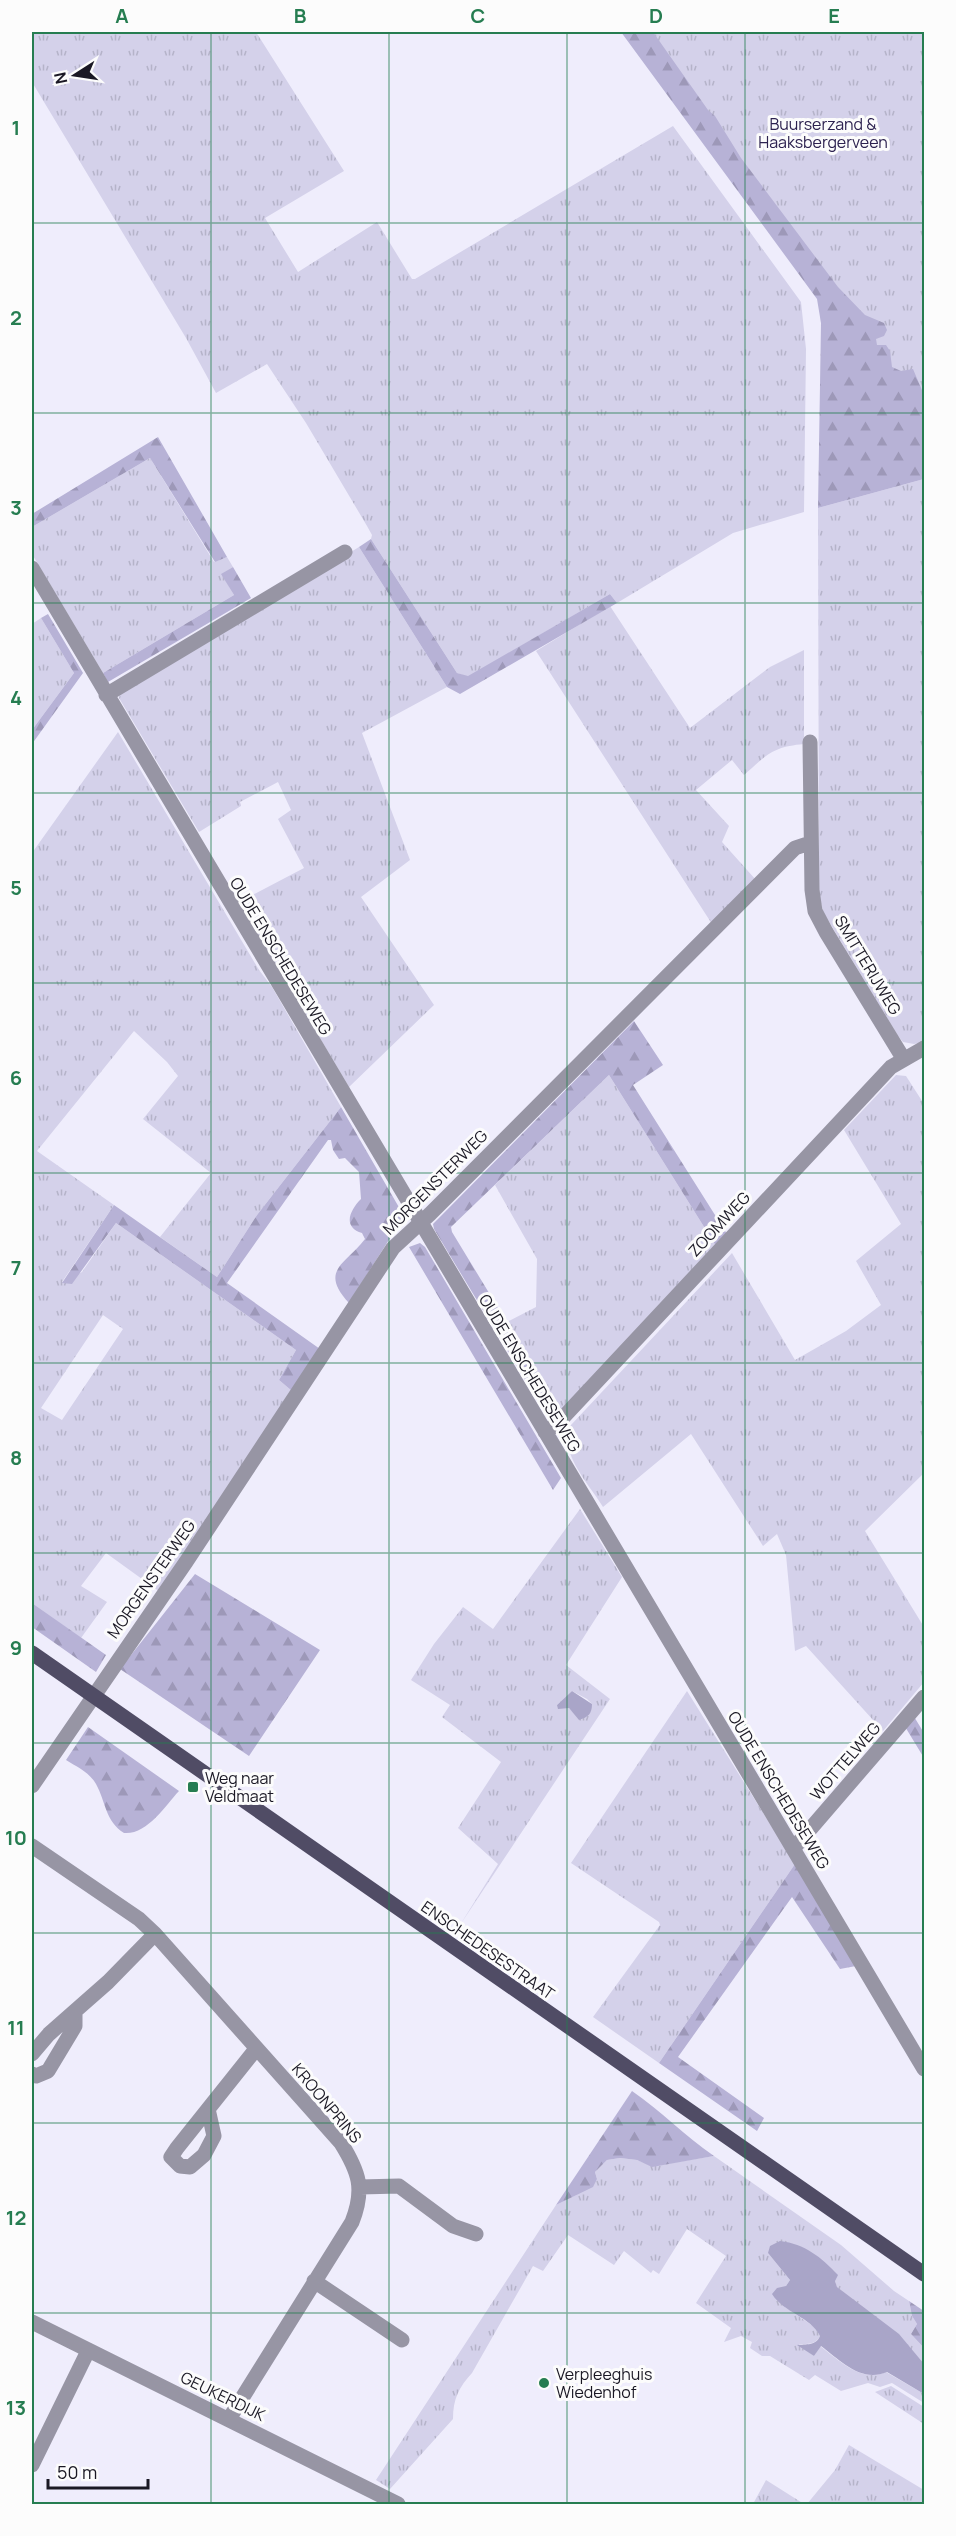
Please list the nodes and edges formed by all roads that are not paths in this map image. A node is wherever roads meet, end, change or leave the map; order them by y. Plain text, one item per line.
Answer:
1 (345, 552) dead end
2 (32, 568) edge
3 (106, 695) junction
4 (810, 742) dead end
5 (810, 843) junction
6 (924, 1048) edge
7 (903, 1058) junction
8 (420, 1223) junction
9 (545, 1432) junction
10 (32, 1653) edge
11 (93, 1696) junction
12 (924, 1697) edge
13 (32, 1786) edge
14 (32, 1846) edge
15 (793, 1849) junction
16 (155, 1934) junction
17 (75, 2013) junction
18 (256, 2049) junction
19 (32, 2054) edge
20 (922, 2059) edge
21 (32, 2074) edge
22 (208, 2109) dead end
23 (360, 2187) junction
24 (476, 2234) dead end
25 (924, 2274) edge
26 (314, 2281) junction
27 (32, 2322) edge
28 (402, 2340) dead end
29 (88, 2351) junction
30 (229, 2419) junction
31 (32, 2465) edge
32 (399, 2505) edge

1 - 3 street
2 - 3 street, OUDE ENSCHEDESEWEG
3 - 8 street, OUDE ENSCHEDESEWEG
4 - 5 street, SMITTERIJWEG
5 - 7 street, SMITTERIJWEG
5 - 8 street, MORGENSTERWEG
6 - 7 street, ZOOMWEG
7 - 9 street, ZOOMWEG
8 - 9 street, OUDE ENSCHEDESEWEG
8 - 11 street, MORGENSTERWEG
9 - 15 street, OUDE ENSCHEDESEWEG
10 - 11 main road, ENSCHEDESESTRAAT
11 - 13 street, MORGENSTERWEG
11 - 25 main road, ENSCHEDESESTRAAT
12 - 15 street, WOTTELWEG
14 - 16 street, KROONPRINS
15 - 20 street, OUDE ENSCHEDESEWEG
16 - 17 street
16 - 18 street, KROONPRINS
17 - 19 street
17 - 21 street
18 - 22 street
18 - 23 street, KROONPRINS
23 - 24 street
23 - 26 street, KROONPRINS
26 - 28 street
26 - 30 street, KROONPRINS
27 - 29 street, GEUKERDIJK
29 - 30 street, GEUKERDIJK
29 - 31 street
30 - 32 street, GEUKERDIJK

